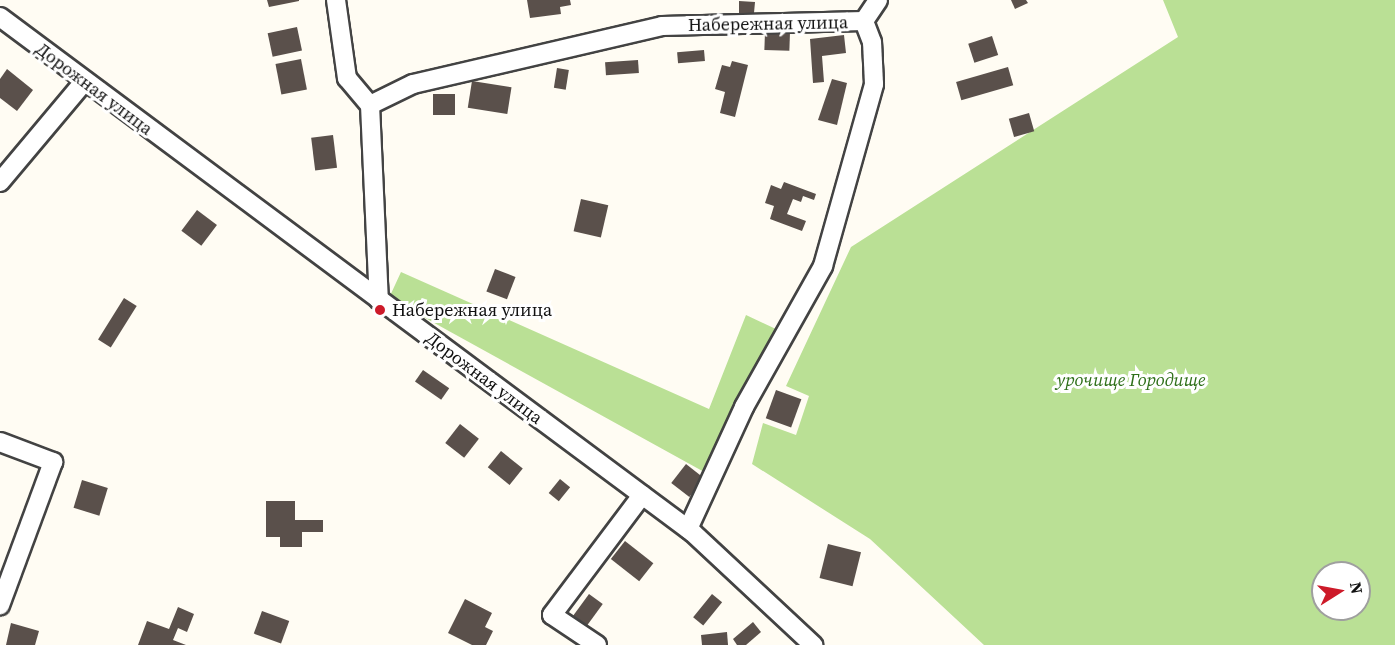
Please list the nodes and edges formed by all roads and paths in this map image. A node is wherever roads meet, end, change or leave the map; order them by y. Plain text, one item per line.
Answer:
1 (336, 0) edge
2 (878, 0) edge
3 (0, 16) edge
4 (864, 21) junction
5 (84, 82) junction
6 (370, 105) junction
7 (0, 182) edge
8 (379, 300) junction
9 (0, 442) edge
10 (642, 495) junction
11 (688, 529) junction
12 (0, 606) edge
13 (597, 645) edge
14 (813, 645) edge

1 - 6 street
2 - 4 street, Набережная улица
3 - 5 street, Дорожная улица
4 - 6 street, Набережная улица
4 - 11 street
5 - 7 street
5 - 8 street, Дорожная улица
6 - 8 street
8 - 10 street, Дорожная улица
9 - 12 street
10 - 11 street, Дорожная улица
10 - 13 street
11 - 14 street, Дорожная улица

